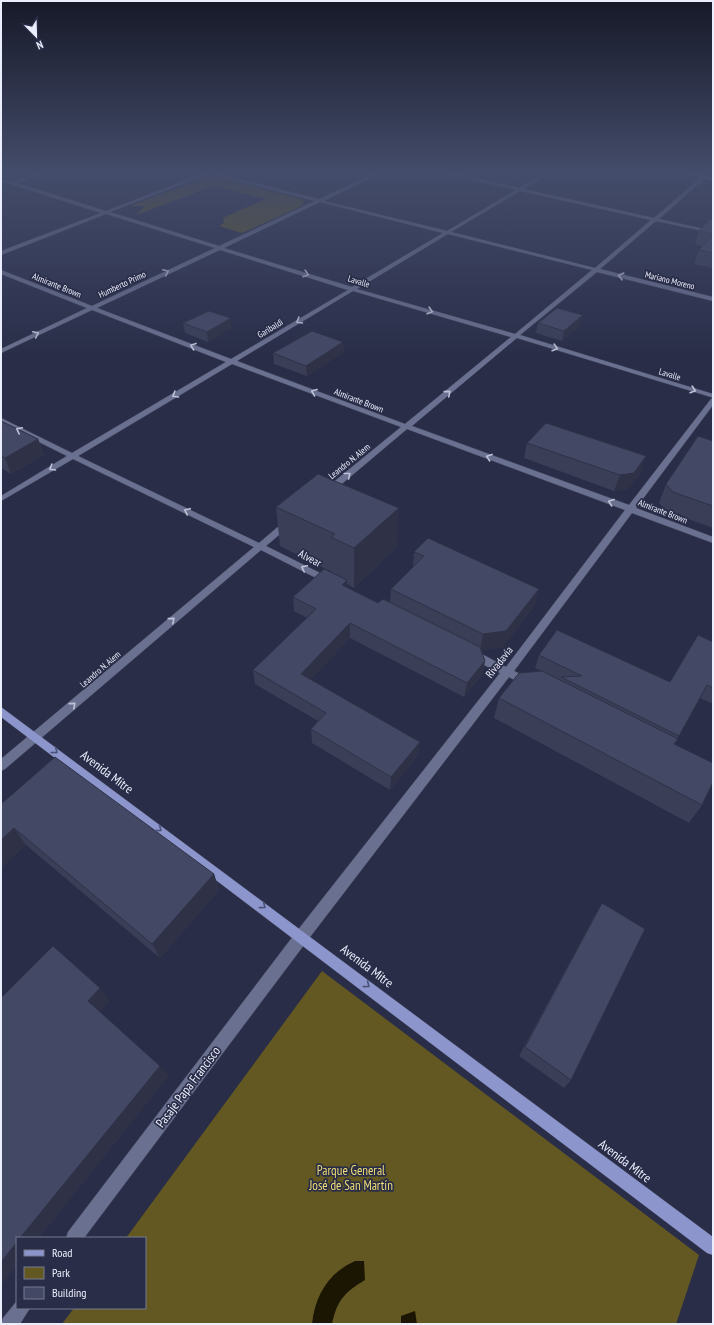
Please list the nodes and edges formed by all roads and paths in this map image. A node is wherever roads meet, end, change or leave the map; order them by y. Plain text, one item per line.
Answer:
1 (50, 234) edge
2 (177, 234) edge
3 (247, 234) edge
4 (447, 234) edge
5 (451, 234) edge
6 (639, 234) edge
7 (218, 247) junction
8 (1, 252) edge
9 (596, 270) junction
10 (1, 272) edge
11 (352, 289) junction
12 (713, 299) edge
13 (90, 308) junction
14 (516, 336) junction
15 (1, 351) edge
16 (233, 361) junction
17 (713, 396) edge
18 (713, 400) edge
19 (1, 420) edge
20 (407, 428) junction
21 (71, 457) junction
22 (319, 498) edge
23 (1, 499) edge
24 (632, 509) junction
25 (295, 517) edge
26 (713, 540) edge
27 (260, 545) junction
28 (338, 585) edge
29 (465, 650) edge
30 (507, 672) junction
31 (535, 686) edge
32 (1, 710) edge
33 (36, 737) junction
34 (1, 766) edge
35 (302, 936) junction
36 (75, 1237) edge
37 (713, 1247) edge
38 (20, 1309) edge
39 (9, 1324) edge

1 - 8 street
2 - 7 street, Lavalle
3 - 7 street, Humberto Primo
4 - 11 street, Garibaldi
5 - 9 street, Mariano Moreno
6 - 9 street, Leandro N. Alem
7 -> 11 street, Lavalle
13 -> 7 street, Humberto Primo
12 -> 9 street, Mariano Moreno
9 - 14 street, Leandro N. Alem
10 - 13 street, Almirante Brown
11 -> 14 street, Lavalle
11 -> 16 street, Garibaldi
15 -> 13 street, Humberto Primo
16 -> 13 street, Almirante Brown
14 -> 17 street, Lavalle
20 -> 14 street, Leandro N. Alem
20 -> 16 street, Almirante Brown
16 -> 21 street, Garibaldi
18 - 24 street, Rivadavia
21 -> 19 street, Alvear
22 -> 20 street, Leandro N. Alem
24 -> 20 street, Almirante Brown
21 -> 23 street, Garibaldi
27 -> 21 street, Alvear
24 - 26 street, Almirante Brown
24 - 30 street, Rivadavia
25 - 27 street, Leandro N. Alem
28 -> 27 street, Alvear
33 -> 27 street, Leandro N. Alem
29 - 30 street
30 - 31 street
30 - 35 street, Rivadavia
32 - 33 main road, Avenida Mitre
33 - 34 street, Leandro N. Alem
33 -> 35 main road, Avenida Mitre
35 - 36 street, Pasaje Papa Francisco
35 -> 37 main road, Avenida Mitre
38 - 39 street

